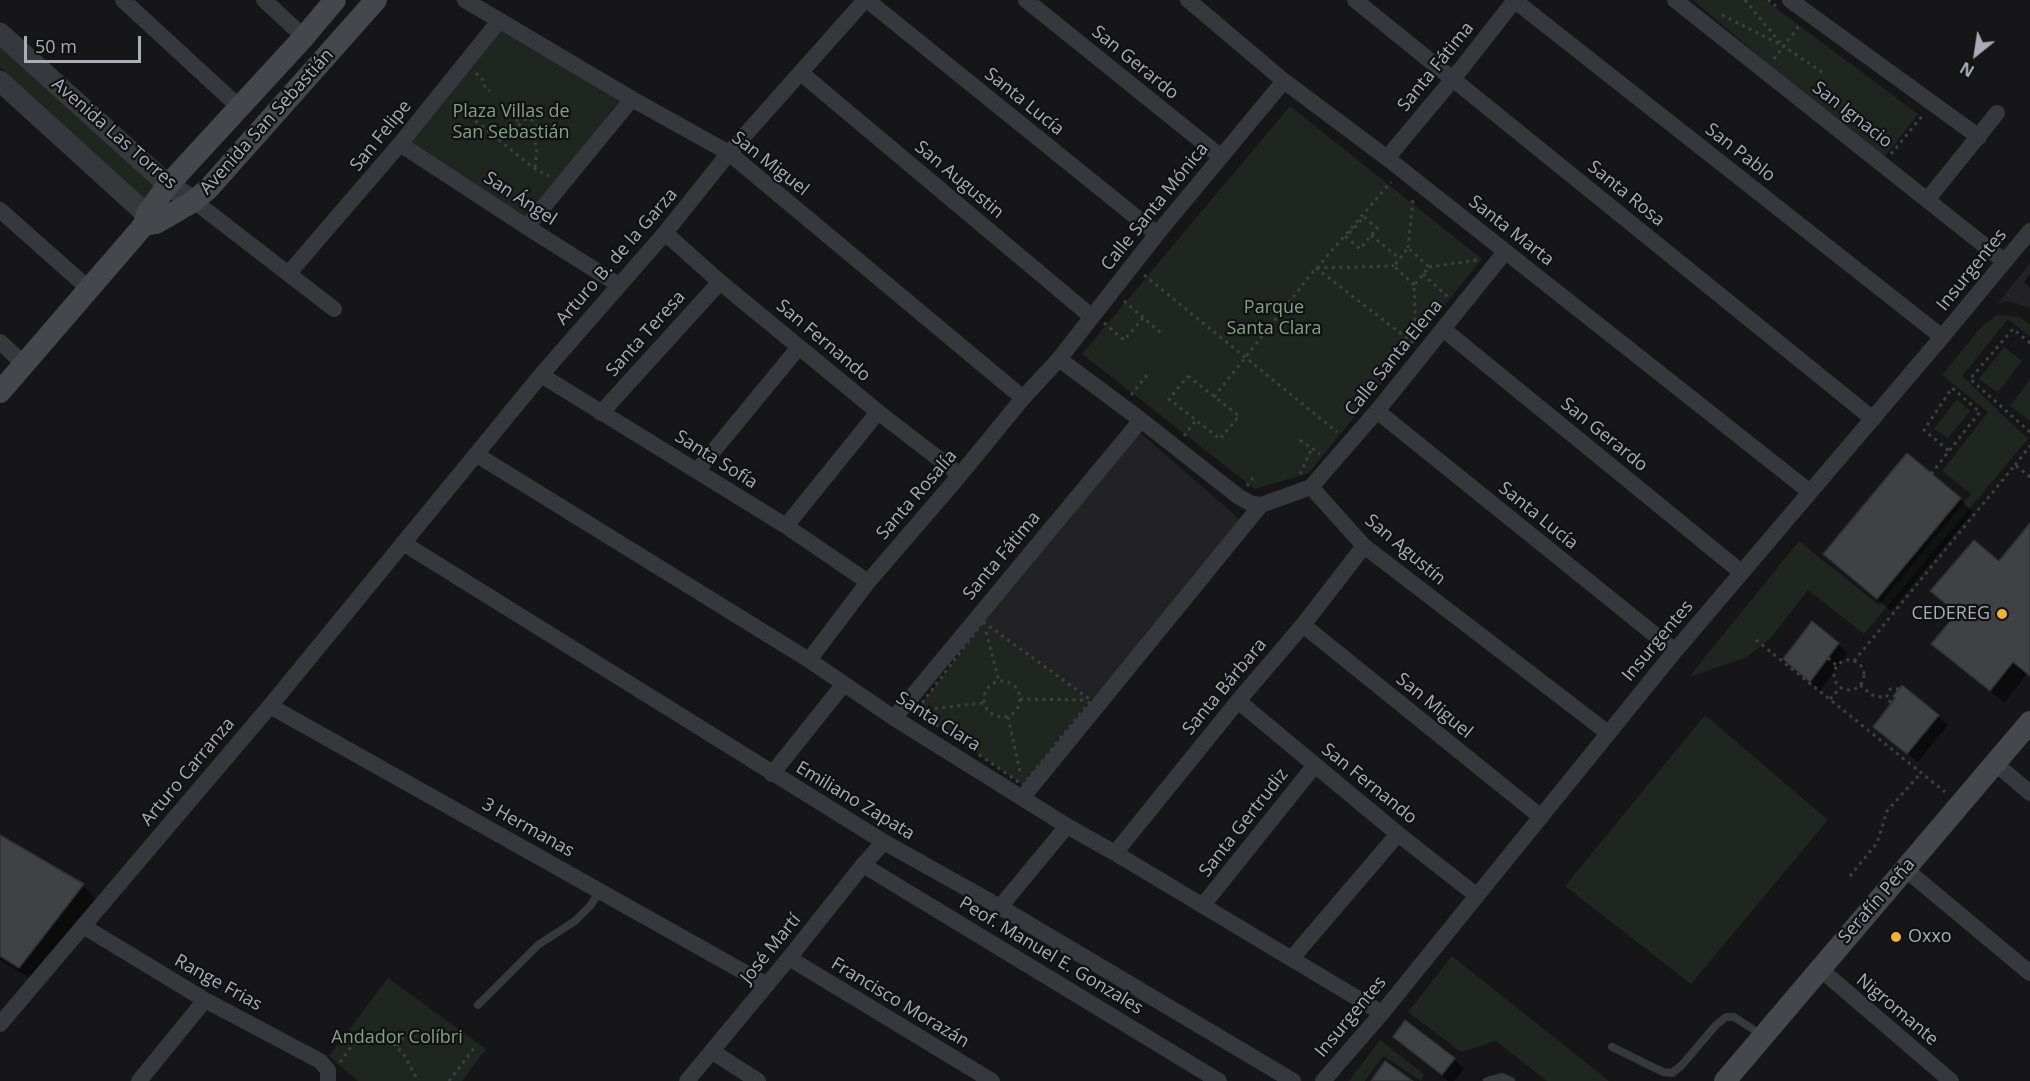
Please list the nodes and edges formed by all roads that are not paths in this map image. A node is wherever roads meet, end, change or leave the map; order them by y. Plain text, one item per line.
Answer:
1 (123, 0) edge
2 (264, 0) edge
3 (335, 0) edge
4 (376, 0) edge
5 (465, 0) edge
6 (866, 0) edge
7 (1026, 0) edge
8 (1188, 0) edge
9 (1355, 0) edge
10 (1514, 0) edge
11 (1675, 0) edge
12 (1790, 0) edge
13 (498, 21) junction
14 (0, 33) edge
15 (304, 37) junction
16 (801, 73) junction
17 (1453, 79) junction
18 (0, 81) edge
19 (1284, 81) junction
20 (632, 99) junction
21 (239, 107) junction
22 (1997, 113) dead end
23 (1979, 137) junction
24 (400, 144) junction
25 (729, 153) junction
26 (1221, 156) junction
27 (1387, 158) junction
28 (168, 185) junction
29 (1928, 200) junction
30 (194, 201) junction
31 (0, 210) edge
32 (149, 221) junction
33 (527, 227) junction
34 (2030, 231) edge
35 (665, 233) junction
36 (1157, 234) junction
37 (1505, 252) junction
38 (2004, 261) junction
39 (290, 273) junction
40 (720, 282) junction
41 (619, 285) junction
42 (88, 288) junction
43 (334, 309) dead end
44 (1097, 323) junction
45 (1443, 329) junction
46 (1942, 338) junction
47 (0, 342) edge
48 (799, 346) junction
49 (1059, 360) junction
50 (24, 364) junction
51 (541, 375) junction
52 (0, 392) edge
53 (1023, 398) junction
54 (1377, 411) junction
55 (878, 412) junction
56 (602, 413) junction
57 (1873, 418) junction
58 (1141, 420) junction
59 (477, 455) junction
60 (697, 471) junction
61 (960, 476) junction
62 (1304, 484) junction
63 (1810, 492) junction
64 (1261, 505) junction
65 (786, 526) junction
66 (403, 543) junction
67 (1364, 546) junction
68 (1741, 572) junction
69 (868, 582) junction
70 (1303, 625) junction
71 (1675, 651) junction
72 (809, 660) junction
73 (843, 685) junction
74 (1238, 701) junction
75 (270, 706) junction
76 (894, 718) junction
77 (2030, 722) edge
78 (1608, 733) junction
79 (1996, 764) junction
80 (1315, 765) junction
81 (772, 774) junction
82 (1023, 791) junction
83 (2030, 793) edge
84 (1541, 818) junction
85 (1067, 826) junction
86 (1398, 834) junction
87 (884, 842) junction
88 (1115, 853) junction
89 (863, 865) junction
90 (1905, 869) junction
91 (600, 891) junction
92 (1476, 895) junction
93 (1203, 905) junction
94 (1000, 907) junction
95 (83, 926) junction
96 (789, 958) junction
97 (1292, 958) junction
98 (1819, 969) junction
99 (2030, 973) edge
100 (767, 985) junction
101 (205, 1000) junction
102 (478, 1005) dead end
103 (1382, 1013) junction
104 (0, 1024) edge
105 (1762, 1036) junction
106 (1612, 1047) dead end
107 (713, 1052) junction
108 (1732, 1078) edge
109 (329, 1079) edge
110 (139, 1081) edge
111 (687, 1081) edge
112 (758, 1081) edge
113 (992, 1081) edge
114 (1219, 1081) edge
115 (1293, 1081) edge
116 (1323, 1081) edge
117 (1487, 1081) edge
118 (1511, 1081) edge
119 (1951, 1081) edge

1 - 21 street
2 - 15 street
3 - 15 main road, Avenida San Sebastián
4 - 30 main road, Avenida San Sebastián
5 - 13 street, San Miguel
6 - 16 street, Arturo B. de la Garza
6 - 36 street, Santa Lucía
7 - 26 street, San Gerardo
8 - 19 street, Santa Marta
9 - 17 street, Santa Rosa
10 - 17 street, Santa Fátima
10 - 46 street, San Pablo
11 - 29 street, San Ignacio
12 - 23 street
13 - 20 street, San Miguel
13 - 24 street, San Felipe
14 - 28 street, Avenida Las Torres
15 - 21 main road, Avenida San Sebastián
16 - 25 street, Arturo B. de la Garza
16 - 44 street, San Augustin
17 - 27 street, Santa Fátima
17 - 57 street, Santa Rosa
18 - 32 street, Avenida Las Torres
19 - 26 street, Calle Santa Mónica
19 - 27 street, Santa Marta
20 - 25 street, San Miguel
20 - 33 street
21 - 28 main road, Avenida San Sebastián
22 - 23 street
23 - 29 street
24 - 33 street, San Ángel
24 - 39 street, San Felipe
25 - 35 street, Arturo B. de la Garza
25 - 53 street, San Miguel
26 - 36 street, Calle Santa Mónica
27 - 37 street, Santa Marta
28 - 30 street, Avenida Las Torres
28 - 32 main road, Avenida San Sebastián
29 - 38 street, San Ignacio
30 - 32 main road, Avenida San Sebastián
30 - 39 street, Avenida Las Torres
31 - 42 street
32 - 42 main road, Avenida San Sebastián
33 - 41 street, San Ángel
34 - 38 street, Insurgentes
35 - 40 street, San Fernando
35 - 41 street, Arturo B. de la Garza
36 - 44 street, Calle Santa Mónica
37 - 45 street, Calle Santa Elena
37 - 63 street, Santa Marta
38 - 46 street, Insurgentes
39 - 43 street, Avenida Las Torres
40 - 48 street, San Fernando
40 - 56 street, Santa Teresa
41 - 51 street, Arturo B. de la Garza
42 - 50 main road, Avenida San Sebastián
44 - 49 street, Calle Santa Mónica
45 - 54 street, Calle Santa Elena
45 - 68 street, San Gerardo
46 - 57 street, Insurgentes
47 - 50 street
48 - 55 street, San Fernando
48 - 60 street
49 - 53 street, Santa Rosalía
49 - 58 street
50 - 52 main road, Avenida San Sebastián
51 - 56 street, Santa Sofía
51 - 59 street, Arturo B. de la Garza
53 - 61 street, Santa Rosalía
54 - 62 street, Calle Santa Elena
54 - 71 street, Santa Lucía
55 - 61 street, San Fernando
55 - 65 street
56 - 60 street, Santa Sofía
57 - 63 street, Insurgentes
58 - 64 street
58 - 76 street, Santa Fátima
59 - 66 street, Arturo B. de la Garza
59 - 72 street, Santa Clara
60 - 65 street, Santa Sofía
61 - 69 street, Santa Rosalía
62 - 64 street
62 - 67 street, San Agustín
63 - 68 street, Insurgentes
64 - 82 street
65 - 69 street, Santa Sofía
66 - 75 street, Arturo Carranza
66 - 81 street, Emiliano Zapata
67 - 70 street, Santa Bárbara
67 - 78 street, San Agustín
68 - 71 street, Insurgentes
69 - 72 street, Santa Rosalía
70 - 74 street, Santa Bárbara
70 - 84 street, San Miguel
71 - 78 street, Insurgentes
72 - 73 street, Santa Clara
73 - 76 street, Santa Clara
73 - 81 street
74 - 80 street, San Fernando
74 - 88 street, Santa Bárbara
75 - 91 street, 3 Hermanas
75 - 95 street, Arturo Carranza
76 - 82 street, Santa Clara
77 - 79 main road, Serafín Peña
78 - 84 street, Insurgentes
79 - 83 street
79 - 90 main road, Serafín Peña
80 - 86 street, San Fernando
80 - 93 street, Santa Gertrudiz
81 - 87 street, Emiliano Zapata
82 - 85 street, Santa Clara
84 - 92 street, Insurgentes
85 - 88 street, Santa Clara
85 - 94 street
86 - 92 street, San Fernando
86 - 97 street
87 - 89 street, José Martí
87 - 94 street, Emiliano Zapata
88 - 93 street, Santa Clara
89 - 96 street, José Martí
89 - 114 street, Peof. Manuel E. Gonzales
90 - 98 main road, Serafín Peña
90 - 99 street
91 - 100 street, 3 Hermanas
91 - 102 lane
92 - 103 street, Insurgentes
93 - 97 street, Santa Clara
94 - 115 street, Emiliano Zapata
95 - 101 street, Range Frias
95 - 104 street, Arturo Carranza
96 - 100 street, José Martí
96 - 113 street, Francisco Morazán
97 - 103 street, Santa Clara
98 - 105 main road, Serafín Peña
98 - 119 street, Nigromante
100 - 107 street, José Martí
101 - 109 street, Range Frias
101 - 110 street
103 - 116 street, Insurgentes
105 - 106 lane
105 - 108 main road, Serafín Peña
107 - 111 street, José Martí
107 - 112 street
117 - 118 lane

